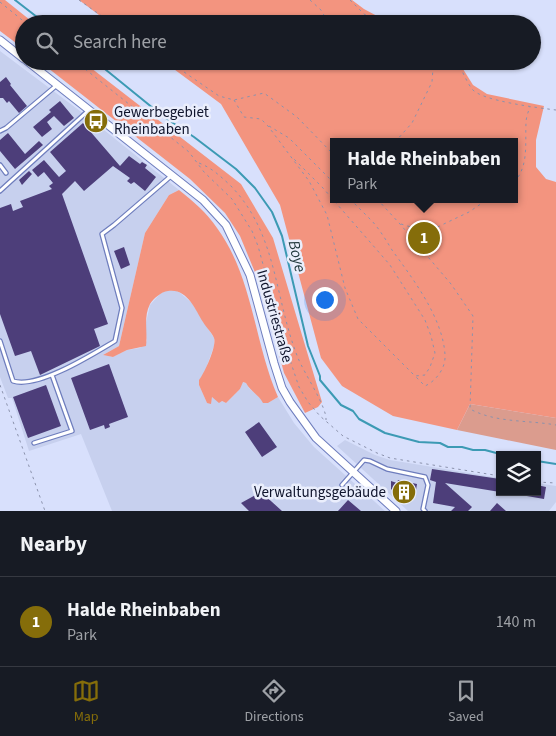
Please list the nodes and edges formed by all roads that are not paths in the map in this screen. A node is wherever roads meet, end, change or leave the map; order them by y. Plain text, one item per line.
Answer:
1 (0, 40) edge
2 (15, 52) edge
3 (38, 70) edge
4 (57, 85) junction
5 (89, 110) junction
6 (0, 131) edge
7 (0, 165) edge
8 (6, 173) dead end
9 (172, 175) junction
10 (0, 191) edge
11 (0, 341) edge
12 (52, 374) junction
13 (34, 443) dead end
14 (353, 472) junction
15 (342, 485) dead end
16 (396, 511) edge
17 (425, 511) edge

1 - 2 street
3 - 4 street, Industriestraße
4 - 5 street, Industriestraße
4 - 6 lane
5 - 9 street, Industriestraße
5 - 10 lane
7 - 8 lane
9 - 12 lane
9 - 14 street, Industriestraße
11 - 12 lane
12 - 13 lane
14 - 15 lane
14 - 16 street, Industriestraße
14 - 17 lane

